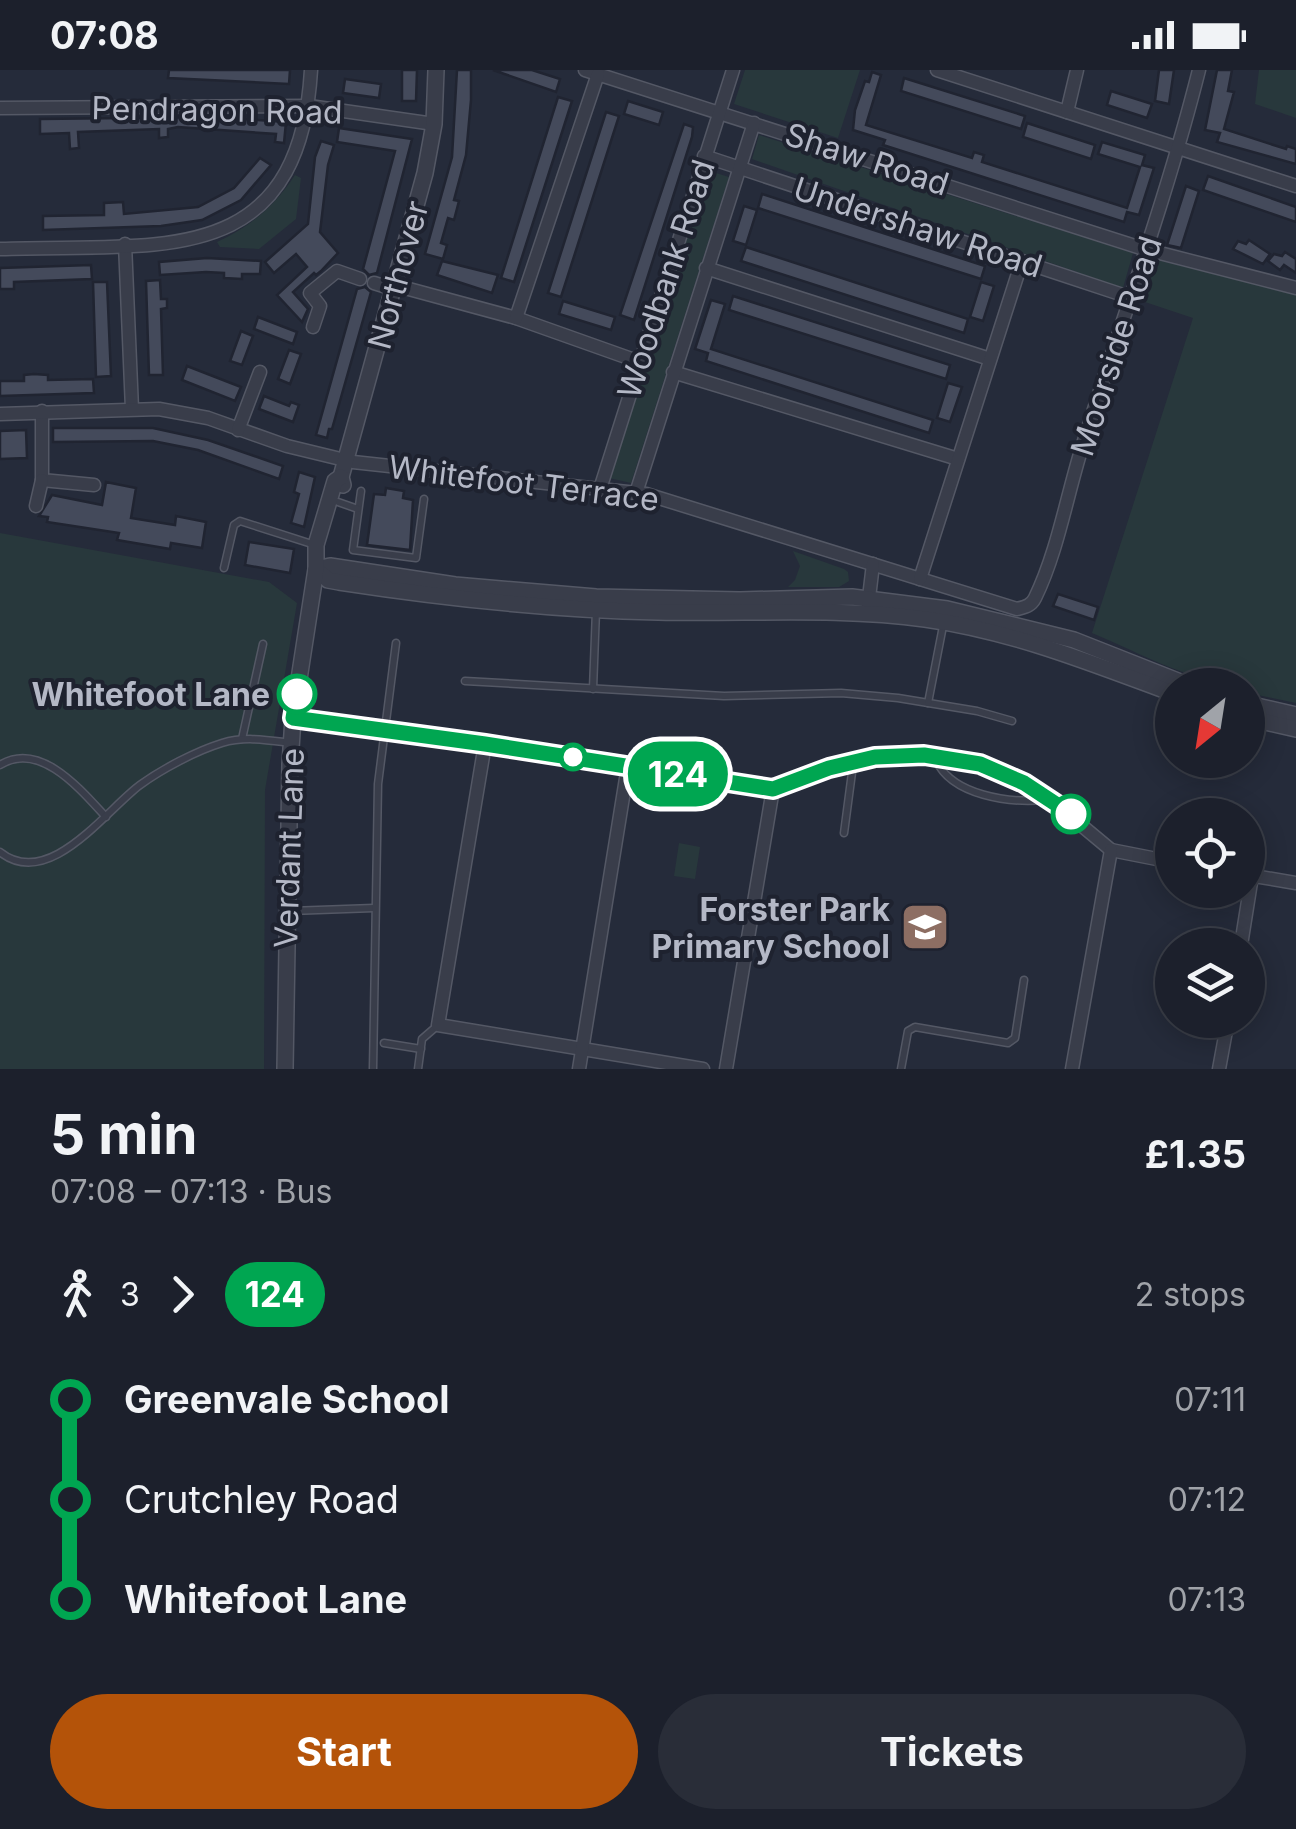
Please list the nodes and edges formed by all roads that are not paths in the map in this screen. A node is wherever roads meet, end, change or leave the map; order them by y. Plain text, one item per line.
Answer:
1 (311, 70) edge
2 (436, 70) edge
3 (732, 70) edge
4 (939, 70) edge
5 (1077, 70) edge
6 (1199, 70) edge
7 (592, 72) edge
8 (309, 106) junction
9 (0, 108) edge
10 (719, 112) junction
11 (1068, 112) junction
12 (754, 123) junction
13 (434, 124) junction
14 (1178, 148) junction
15 (704, 156) junction
16 (739, 168) junction
17 (1296, 186) edge
18 (125, 244) junction
19 (0, 248) edge
20 (1148, 250) junction
21 (1022, 261) junction
22 (706, 268) junction
23 (394, 286) junction
24 (1296, 288) edge
25 (1132, 298) junction
26 (516, 318) junction
27 (313, 328) dead end
28 (990, 359) junction
29 (640, 362) junction
30 (260, 372) dead end
31 (673, 372) junction
32 (132, 409) junction
33 (42, 411) junction
34 (0, 414) edge
35 (238, 430) junction
36 (958, 459) junction
37 (343, 469) junction
38 (42, 480) junction
39 (94, 485) dead end
40 (600, 488) junction
41 (361, 491) dead end
42 (636, 492) junction
43 (424, 500) dead end
44 (338, 502) junction
45 (36, 506) dead end
46 (358, 509) junction
47 (316, 545) junction
48 (406, 557) junction
49 (873, 564) junction
50 (224, 568) dead end
51 (316, 570) junction
52 (402, 578) junction
53 (920, 579) junction
54 (596, 603) junction
55 (868, 606) junction
56 (1016, 609) joint
57 (944, 622) junction
58 (1042, 637) junction
59 (396, 643) dead end
60 (263, 644) dead end
61 (1155, 674) edge
62 (465, 681) dead end
63 (1155, 686) edge
64 (593, 689) junction
65 (928, 703) junction
66 (1265, 708) edge
67 (1296, 716) edge
68 (293, 718) junction
69 (1012, 721) dead end
70 (1265, 722) edge
71 (1296, 730) edge
72 (385, 732) junction
73 (242, 739) junction
74 (292, 743) junction
75 (485, 744) junction
76 (935, 757) junction
77 (854, 762) junction
78 (0, 765) edge
79 (628, 766) junction
80 (773, 789) junction
81 (1050, 800) junction
82 (106, 818) junction
83 (844, 833) dead end
84 (1111, 850) junction
85 (0, 852) edge
86 (1155, 859) edge
87 (1265, 879) edge
88 (1296, 884) edge
89 (374, 908) junction
90 (288, 911) junction
91 (1024, 980) dead end
92 (438, 1025) junction
93 (1225, 1038) edge
94 (384, 1043) dead end
95 (582, 1049) junction
96 (421, 1050) junction
97 (285, 1069) edge
98 (373, 1069) edge
99 (418, 1069) edge
100 (579, 1069) edge
101 (703, 1069) edge
102 (726, 1069) edge
103 (902, 1069) edge
104 (1072, 1069) edge
105 (1219, 1069) edge

1 - 8 street
2 - 13 street, Northover
3 - 10 street, Woodbank Road
4 - 11 street
5 - 11 street
6 - 14 street, Moorside Road
7 - 10 street, Shaw Road
7 - 26 street
8 - 9 street, Pendragon Road
8 - 13 street, Pendragon Road
8 - 18 street
10 - 12 street, Shaw Road
10 - 15 street, Woodbank Road
11 - 14 street
12 - 16 street, Woodbank Road
12 - 20 street, Shaw Road
13 - 23 street, Northover
14 - 17 street
14 - 20 street, Moorside Road
15 - 16 street, Undershaw Road
15 - 29 street, Woodbank Road
16 - 21 street, Undershaw Road
16 - 22 street, Woodbank Road
18 - 19 street
18 - 32 street
20 - 24 street, Shaw Road
20 - 25 street, Moorside Road
21 - 25 street, Undershaw Road
21 - 28 street
22 - 28 street
22 - 31 street, Woodbank Road
23 - 26 street
23 - 27 street
23 - 37 street, Northover
25 - 56 street, Moorside Road
26 - 29 street
28 - 36 street
29 - 40 street, Woodbank Road
30 - 35 street
31 - 36 street
31 - 42 street, Woodbank Road
32 - 33 street, Whitefoot Terrace
32 - 35 street, Whitefoot Terrace
33 - 34 street, Whitefoot Terrace
33 - 38 street
35 - 37 street, Whitefoot Terrace
36 - 53 street
37 - 40 street, Whitefoot Terrace
37 - 44 street, Northover
37 - 47 street, Northover
38 - 39 street
38 - 45 street
40 - 42 street, Whitefoot Terrace
41 - 46 lane
42 - 49 street, Whitefoot Terrace
43 - 48 lane
44 - 46 lane
44 - 51 street, Northover
46 - 48 lane
47 - 50 lane
47 - 51 street, Northover
48 - 52 lane
49 - 53 street, Whitefoot Terrace
49 - 55 street
51 - 52 street
51 - 54 street
51 - 68 street, Verdant Lane
52 - 54 street
53 - 56 street, Whitefoot Terrace
54 - 55 street
54 - 64 lane
55 - 57 street
55 - 58 street
57 - 58 street
57 - 65 lane
58 - 61 street
58 - 63 street
59 - 72 lane
60 - 73 lane
62 - 64 lane
64 - 65 lane
65 - 69 lane
66 - 67 street
68 - 72 street
68 - 74 street, Verdant Lane
70 - 71 street
72 - 75 street
72 - 89 lane
73 - 74 lane
73 - 82 lane
74 - 90 street, Verdant Lane
75 - 79 street
75 - 92 street
76 - 77 street
76 - 81 street
76 - 81 lane
77 - 80 street
77 - 83 lane
78 - 82 lane
79 - 80 street
79 - 95 street
80 - 102 street
81 - 84 street
82 - 85 lane
84 - 86 street
84 - 104 street
87 - 88 street
89 - 90 lane
89 - 98 lane
90 - 97 street, Verdant Lane
91 - 103 lane
92 - 95 street
92 - 96 lane
93 - 105 street
94 - 96 lane
95 - 100 street
95 - 101 street
96 - 99 lane

